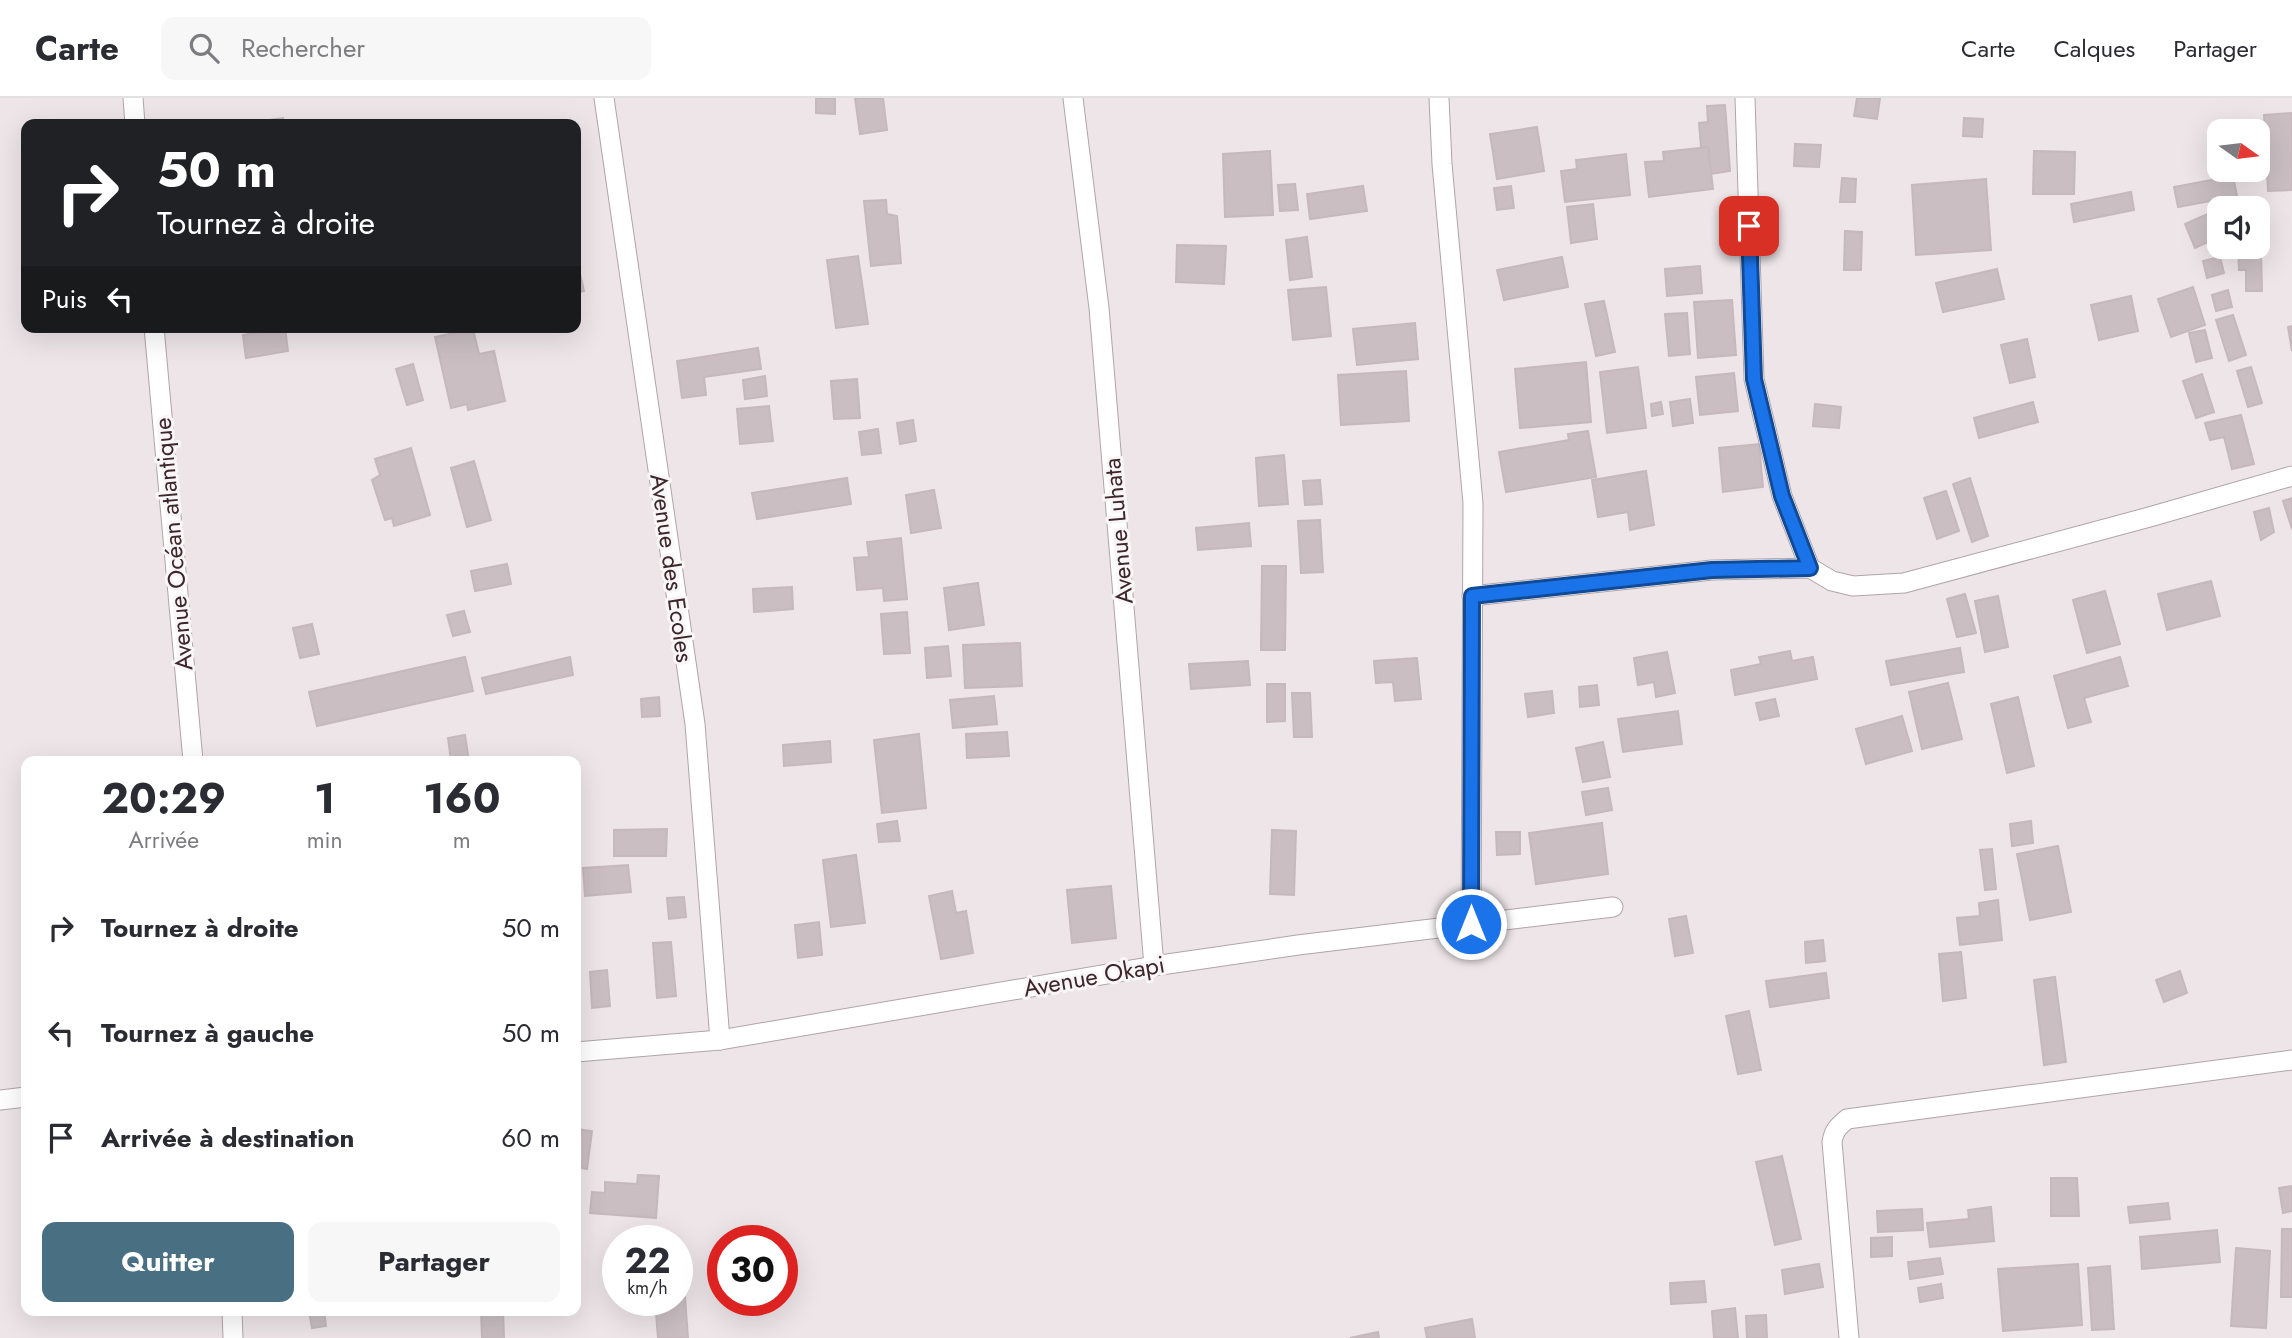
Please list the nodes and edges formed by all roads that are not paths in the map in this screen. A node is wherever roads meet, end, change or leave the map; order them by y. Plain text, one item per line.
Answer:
1 (133, 98) edge
2 (604, 98) edge
3 (1073, 98) edge
4 (1439, 98) edge
5 (1745, 98) edge
6 (135, 119) edge
7 (155, 333) edge
8 (2292, 476) edge
9 (1810, 568) junction
10 (1472, 596) junction
11 (193, 756) edge
12 (1613, 907) dead end
13 (1471, 924) junction
14 (1154, 966) junction
15 (720, 1040) junction
16 (581, 1052) edge
17 (2292, 1060) edge
18 (21, 1098) edge
19 (0, 1100) edge
20 (232, 1316) edge
21 (233, 1338) edge
22 (1849, 1338) edge

1 - 6 street
2 - 15 street, Avenue des Ecoles
3 - 14 street, Avenue Luhata
4 - 10 street
5 - 9 street
7 - 11 street, Avenue Océan atlantique
8 - 9 street
9 - 10 street
10 - 13 street
12 - 13 street, Avenue Okapi
13 - 14 street, Avenue Okapi
14 - 15 street, Avenue Okapi
15 - 16 street, Avenue Okapi
17 - 22 street
18 - 19 street
20 - 21 street

